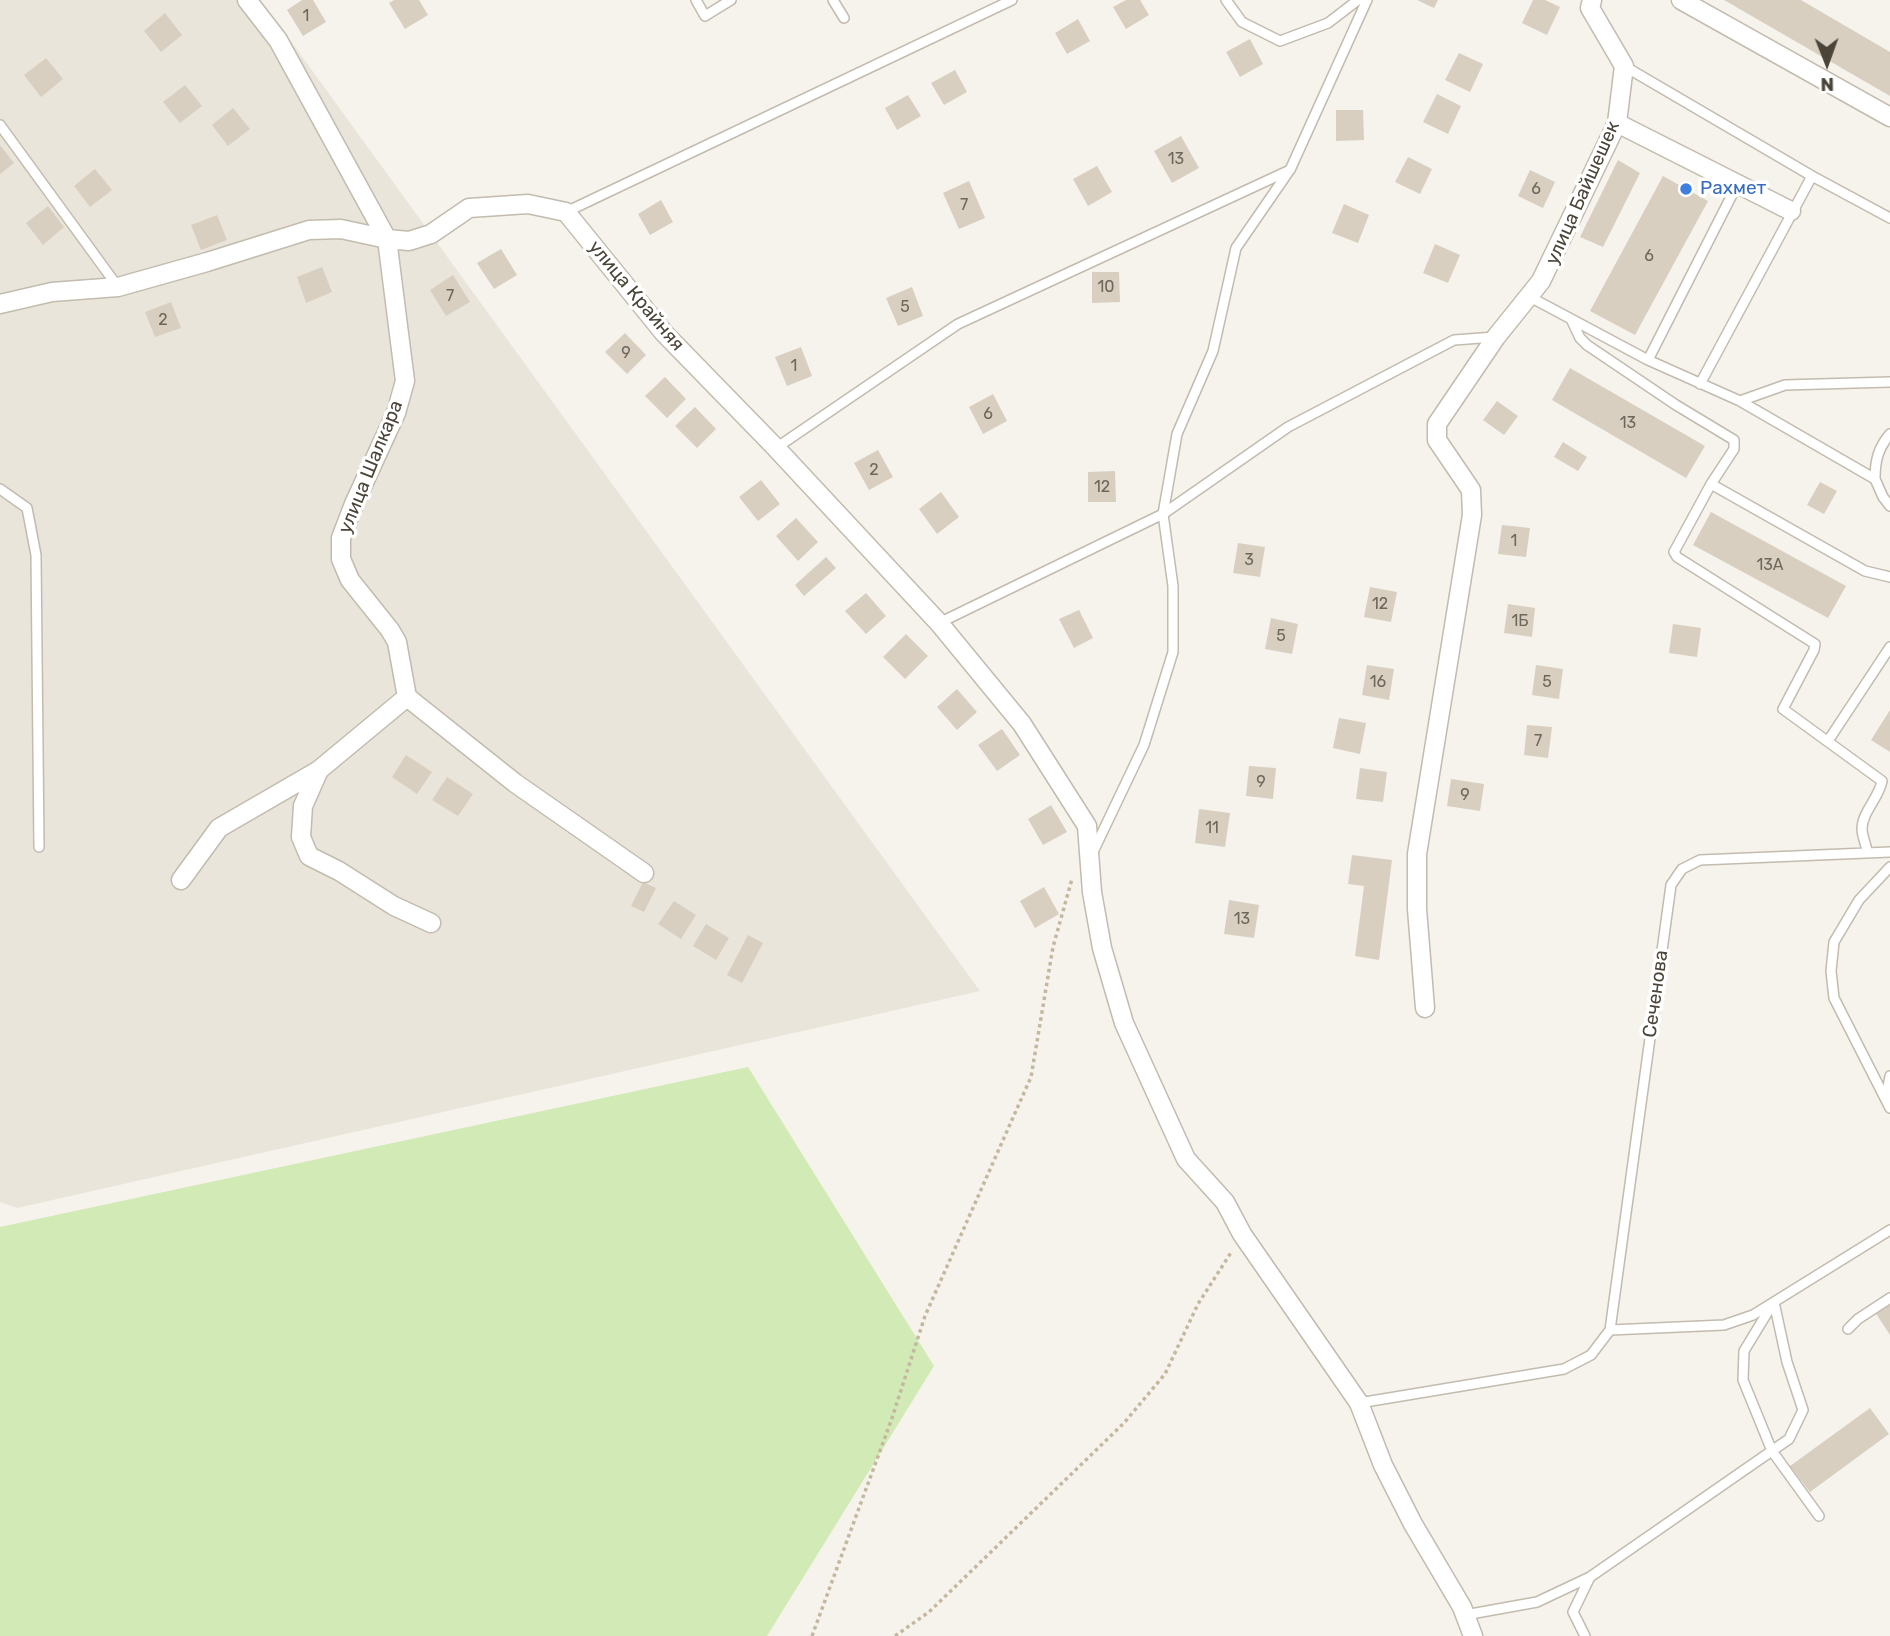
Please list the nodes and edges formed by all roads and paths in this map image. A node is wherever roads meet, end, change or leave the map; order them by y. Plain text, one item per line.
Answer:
1 (247, 0) edge
2 (696, 0) edge
3 (731, 0) edge
4 (833, 0) edge
5 (1012, 0) edge
6 (1226, 0) edge
7 (1358, 0) edge
8 (1367, 0) edge
9 (1592, 0) edge
10 (1681, 0) edge
11 (844, 18) dead end
12 (1625, 66) junction
13 (1890, 117) edge
14 (1617, 123) junction
15 (0, 125) edge
16 (1290, 170) junction
17 (1812, 176) junction
18 (1737, 185) junction
19 (1791, 211) junction
20 (566, 212) junction
21 (1890, 218) edge
22 (387, 239) junction
23 (118, 287) junction
24 (1530, 297) junction
25 (0, 304) edge
26 (1571, 319) junction
27 (1496, 337) junction
28 (1648, 360) junction
29 (1890, 382) edge
30 (1700, 384) junction
31 (1740, 401) junction
32 (1890, 434) edge
33 (776, 448) junction
34 (1875, 479) junction
35 (1711, 485) junction
36 (0, 489) edge
37 (1890, 506) edge
38 (1163, 514) junction
39 (1890, 577) edge
40 (939, 623) junction
41 (1890, 647) edge
42 (407, 697) junction
43 (1828, 741) junction
44 (319, 770) junction
45 (1886, 782) edge
46 (39, 847) dead end
47 (1867, 851) junction
48 (1890, 852) edge
49 (1091, 856) junction
50 (1890, 867) edge
51 (644, 873) dead end
52 (1073, 877) dead end
53 (181, 880) dead end
54 (431, 923) dead end
55 (1424, 1007) dead end
56 (1890, 1076) edge
57 (1888, 1103) edge
58 (1890, 1230) edge
59 (1242, 1234) junction
60 (1890, 1298) edge
61 (1774, 1301) junction
62 (1848, 1329) dead end
63 (1610, 1330) junction
64 (1359, 1403) junction
65 (1772, 1451) junction
66 (1819, 1516) dead end
67 (1590, 1577) junction
68 (1465, 1615) junction
69 (812, 1636) edge
70 (895, 1636) edge
71 (1472, 1636) edge
72 (1585, 1636) edge

1 - 22 street
2 - 3 lane
4 - 11 lane
5 - 20 lane
6 - 7 lane
8 - 16 lane
9 - 12 street
10 - 13 street
12 - 14 street, улица Байшешек
12 - 17 lane
14 - 18 street
14 - 24 street, улица Байшешек
15 - 23 lane
16 - 33 lane
16 - 38 lane
17 - 19 lane
17 - 21 lane
18 - 19 street
18 - 28 lane
19 - 30 lane
20 - 22 street
20 - 33 street, улица Крайняя
22 - 23 street
22 - 42 street, улица Шалкара
23 - 25 street
24 - 26 lane
24 - 27 street, улица Байшешек
26 - 28 lane
26 - 35 lane
27 - 38 lane
27 - 55 street, улица Байшешек
28 - 30 lane
29 - 31 lane
30 - 31 lane
31 - 34 lane
32 - 34 lane
33 - 40 street, улица Крайняя
34 - 37 lane
35 - 39 lane
35 - 43 lane
36 - 46 lane
38 - 40 lane
38 - 49 lane
40 - 49 street, улица Крайняя
41 - 43 lane
42 - 44 street
42 - 51 street
43 - 45 lane
44 - 53 street
44 - 54 street
45 - 47 lane
47 - 48 lane, Сеченова
47 - 63 lane, Сеченова
49 - 59 street, улица Крайняя
50 - 57 lane
52 - 69 path
56 - 57 lane
58 - 61 lane
59 - 64 street, улица Крайняя
59 - 70 path
60 - 62 lane
61 - 63 lane
61 - 65 lane
61 - 65 lane
63 - 64 lane
64 - 68 street, улица Крайняя
65 - 66 lane
65 - 67 lane
67 - 68 lane
67 - 72 lane
68 - 71 street, улица Крайняя

